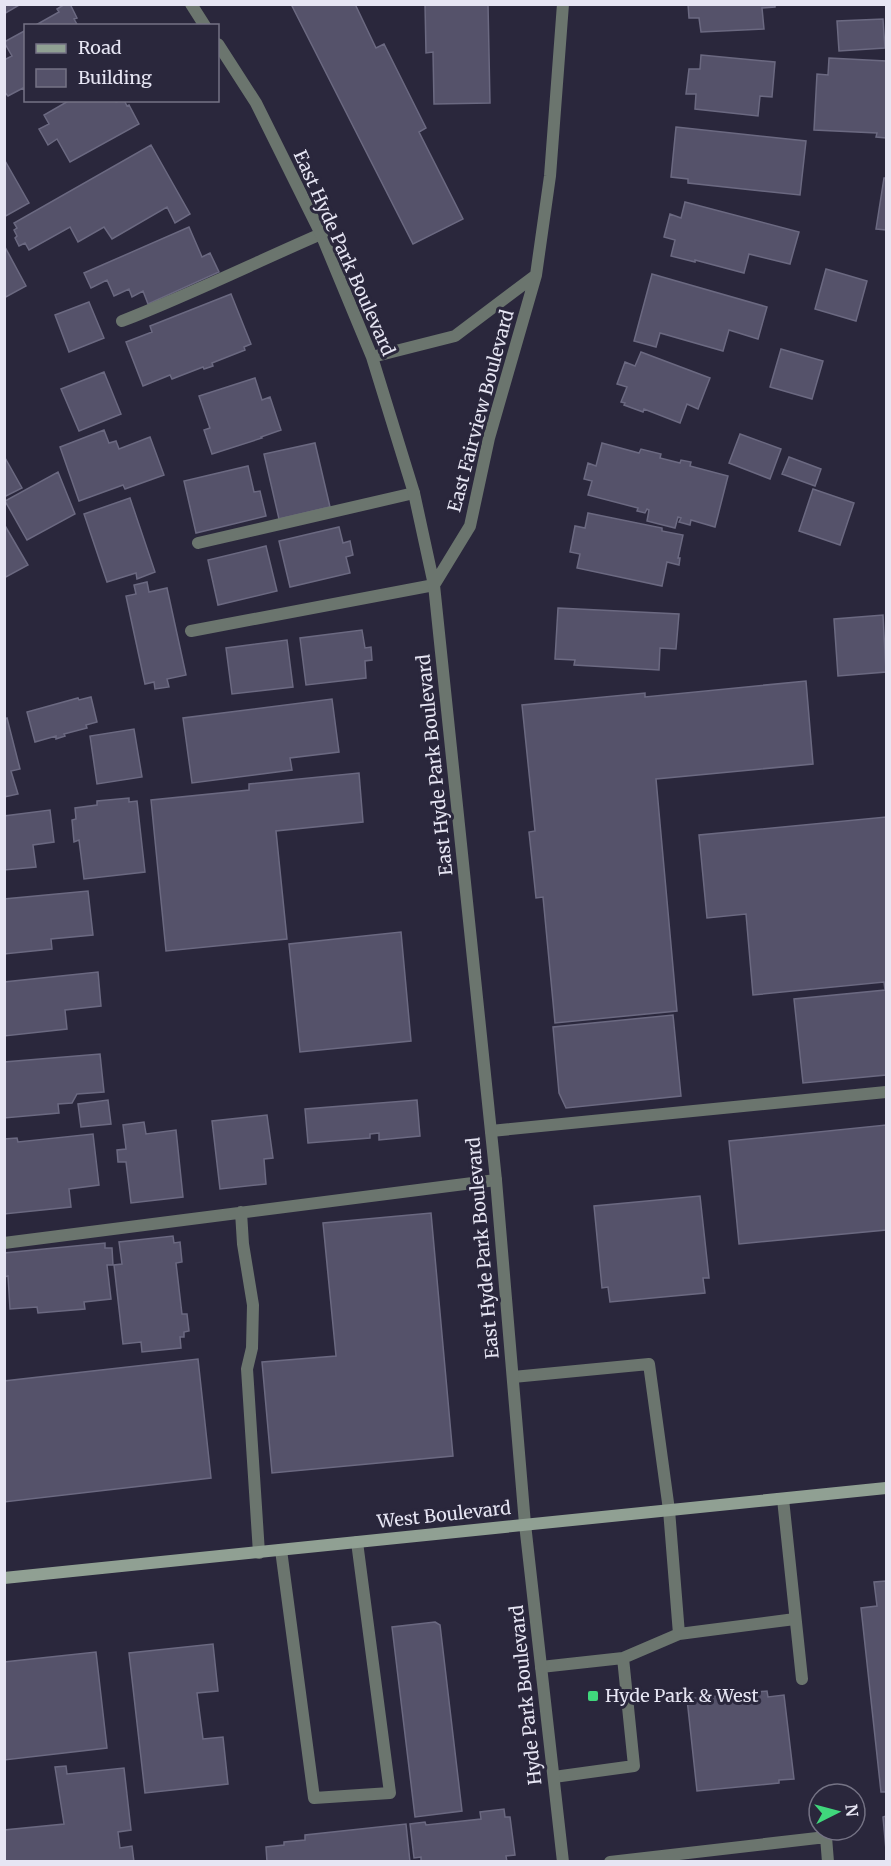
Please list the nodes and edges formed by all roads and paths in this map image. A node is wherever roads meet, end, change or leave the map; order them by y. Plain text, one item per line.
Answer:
1 (191, 4) edge
2 (563, 4) edge
3 (204, 24) edge
4 (219, 46) edge
5 (321, 234) junction
6 (536, 275) junction
7 (122, 321) dead end
8 (372, 357) junction
9 (414, 493) junction
10 (198, 543) dead end
11 (434, 585) junction
12 (190, 631) dead end
13 (886, 1092) edge
14 (491, 1131) junction
15 (496, 1180) junction
16 (241, 1212) junction
17 (4, 1243) edge
18 (513, 1377) junction
19 (886, 1488) edge
20 (783, 1499) junction
21 (669, 1510) junction
22 (525, 1524) junction
23 (357, 1542) junction
24 (281, 1550) junction
25 (259, 1553) junction
26 (4, 1578) edge
27 (795, 1619) junction
28 (679, 1634) junction
29 (622, 1658) junction
30 (541, 1666) junction
31 (802, 1679) dead end
32 (554, 1777) junction
33 (563, 1862) edge
34 (610, 1862) edge
35 (828, 1862) edge

1 - 3 street
2 - 6 street, East Fairview Boulevard
4 - 5 street, East Hyde Park Boulevard
5 - 7 street
5 - 8 street, East Hyde Park Boulevard
6 - 8 street, East Fairview Boulevard
6 - 11 street, East Fairview Boulevard
8 - 9 street, East Hyde Park Boulevard
9 - 10 street
9 - 11 street, East Hyde Park Boulevard
11 - 12 street
11 - 14 street, East Hyde Park Boulevard
13 - 14 street
14 - 15 street, East Hyde Park Boulevard
15 - 16 street
15 - 18 street, East Hyde Park Boulevard
16 - 17 street
16 - 25 street
18 - 21 street
18 - 22 street, East Hyde Park Boulevard
19 - 20 main road, West Boulevard
20 - 21 main road, West Boulevard
20 - 27 street
21 - 22 main road, West Boulevard
21 - 28 street
22 - 23 main road, West Boulevard
22 - 30 street, Hyde Park Boulevard
23 - 24 main road, West Boulevard
23 - 24 street
24 - 25 main road, West Boulevard
25 - 26 main road, West Boulevard
27 - 28 street
27 - 31 street
28 - 29 street
29 - 30 street
29 - 32 street
30 - 32 street, Hyde Park Boulevard
32 - 33 street, Hyde Park Boulevard
34 - 35 street

